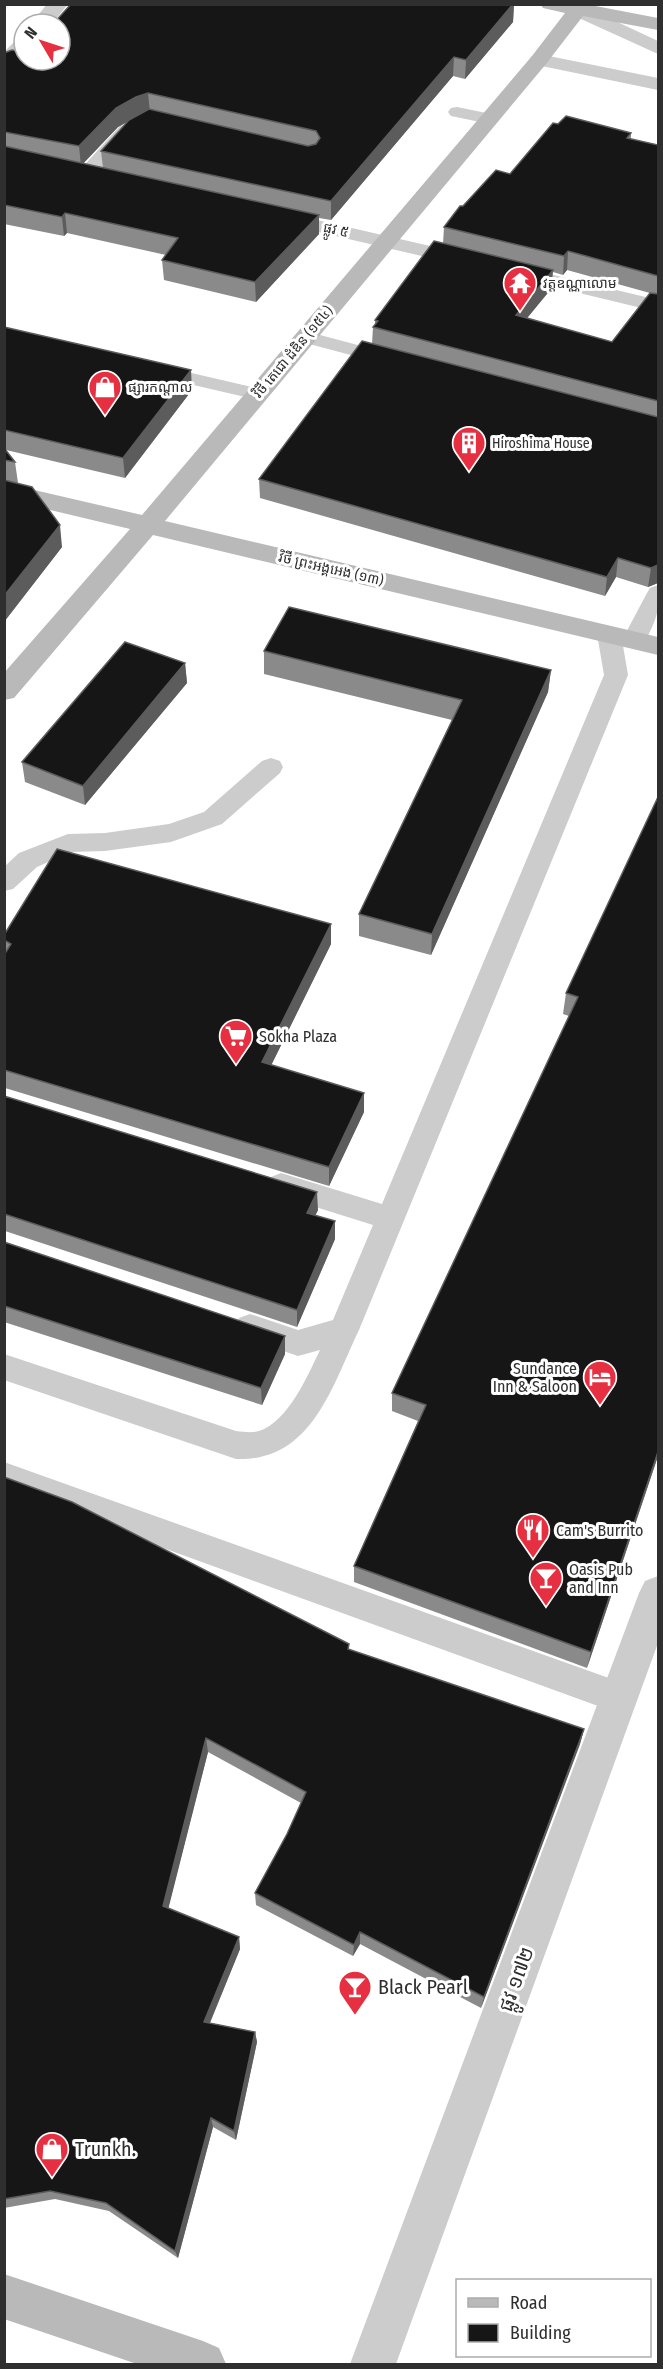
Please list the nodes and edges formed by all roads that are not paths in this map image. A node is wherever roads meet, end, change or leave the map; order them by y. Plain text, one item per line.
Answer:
1 (550, 4) edge
2 (577, 10) junction
3 (658, 24) edge
4 (658, 48) edge
5 (539, 60) junction
6 (658, 84) edge
7 (457, 112) dead end
8 (490, 119) junction
9 (139, 122) edge
10 (63, 170) edge
11 (86, 175) junction
12 (109, 180) edge
13 (259, 213) edge
14 (387, 241) junction
15 (658, 306) edge
16 (305, 338) junction
17 (406, 364) edge
18 (131, 365) edge
19 (258, 394) junction
20 (4, 491) edge
21 (145, 525) junction
22 (658, 593) edge
23 (634, 640) edge
24 (4, 691) edge
25 (271, 767) dead end
26 (4, 882) edge
27 (254, 1177) edge
28 (391, 1219) junction
29 (230, 1321) edge
30 (344, 1330) junction
31 (4, 1367) edge
32 (4, 1476) edge
33 (658, 1593) edge
34 (620, 1698) junction
35 (4, 2296) edge
36 (203, 2364) edge
37 (373, 2364) edge

1 - 2 street
2 - 3 street
2 - 4 street
2 - 5 street, វិថី តេជោ ដំឌិន (១៥៤)
5 - 6 street
5 - 8 street, វិថី តេជោ ដំឌិន (១៥៤)
7 - 8 lane
8 - 14 street, វិថី តេជោ ដំឌិន (១៥៤)
9 - 11 lane
10 - 11 lane
11 - 12 lane
13 - 14 lane, ផ្លូវ ៥
14 - 15 lane, ផ្លូវ ៥
14 - 16 street, វិថី តេជោ ដំឌិន (១៥៤)
16 - 17 lane
16 - 19 street, វិថី តេជោ ដំឌិន (១៥៤)
18 - 19 lane
19 - 21 street, វិថី តេជោ ដំឌិន (១៥៤)
20 - 21 street, វិថី ព្រះអង្គអេង (១៣)
21 - 23 street, វិថី ព្រះអង្គអេង (១៣)
21 - 24 street, វិថី តេជោ ដំឌិន (១៥៤)
22 - 23 lane
23 - 28 lane
25 - 26 lane
27 - 28 lane
28 - 30 lane
29 - 30 lane
30 - 31 lane
32 - 34 lane
33 - 34 street, ផ្លូវ ១៧២
34 - 37 street, ផ្លូវ ១៧២
35 - 36 street

